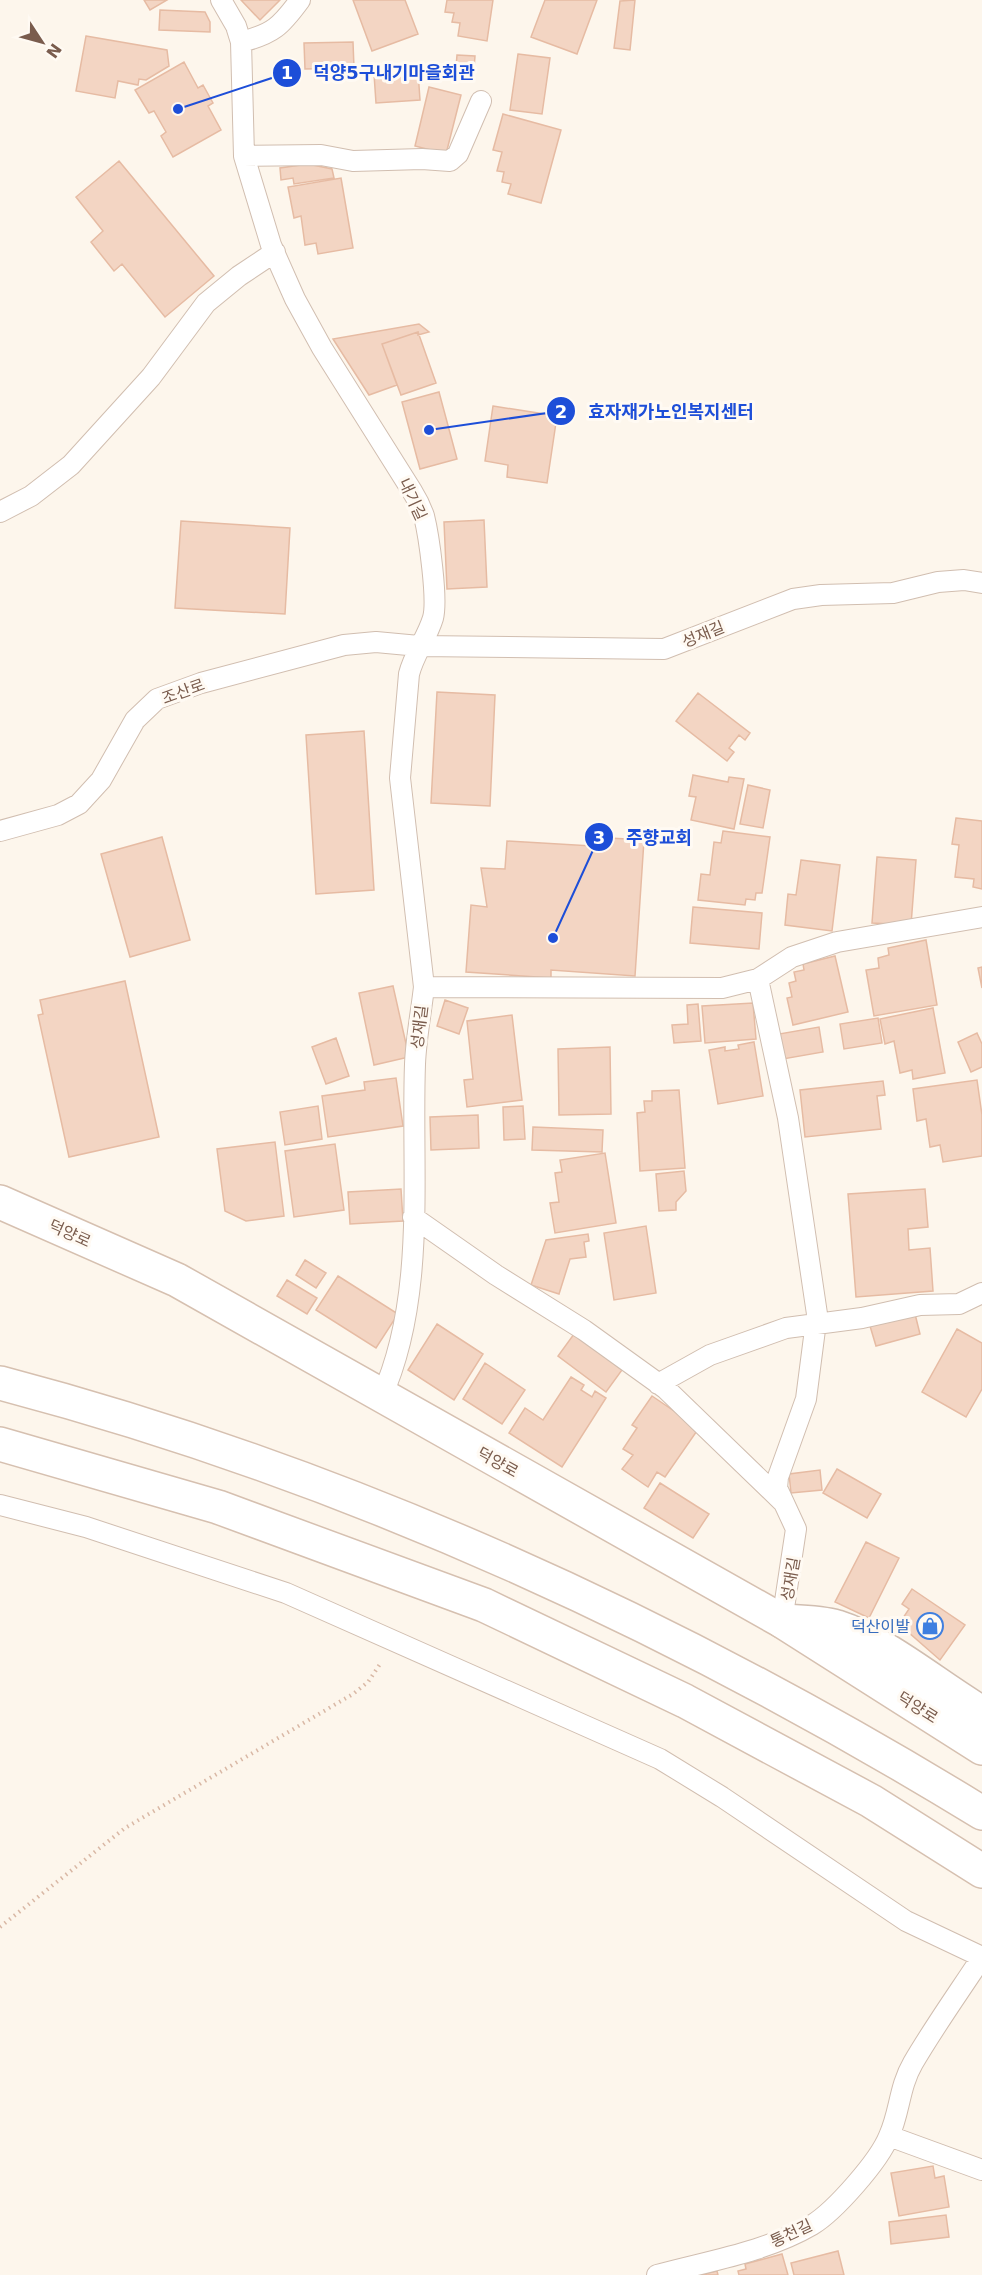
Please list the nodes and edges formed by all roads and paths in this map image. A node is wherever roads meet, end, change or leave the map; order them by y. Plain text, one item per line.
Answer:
1 (220, 0) edge
2 (300, 0) edge
3 (242, 42) junction
4 (481, 101) dead end
5 (244, 156) junction
6 (275, 252) junction
7 (0, 512) edge
8 (982, 583) edge
9 (419, 646) junction
10 (0, 831) edge
11 (982, 917) edge
12 (758, 979) junction
13 (424, 987) junction
14 (0, 1202) edge
15 (413, 1217) junction
16 (982, 1293) edge
17 (816, 1323) junction
18 (0, 1383) edge
19 (658, 1384) junction
20 (381, 1398) junction
21 (0, 1444) edge
22 (783, 1502) junction
23 (0, 1505) edge
24 (782, 1621) junction
25 (393, 1639) junction
26 (982, 1713) edge
27 (982, 1748) edge
28 (982, 1813) edge
29 (982, 1871) edge
30 (0, 1927) edge
31 (982, 1957) edge
32 (889, 2136) junction
33 (982, 2170) edge
34 (657, 2275) edge

1 - 3 lane, 내기길
2 - 3 lane
3 - 5 lane, 내기길
4 - 5 lane
5 - 6 lane, 내기길
6 - 7 lane
6 - 9 lane, 내기길
8 - 9 lane, 성재길
9 - 10 lane, 조산로
9 - 13 lane, 내기길
11 - 12 lane, 성재길
12 - 13 lane, 성재길
12 - 17 lane, 성재길
13 - 15 lane, 성재길
14 - 20 main road, 덕양로
15 - 19 lane
15 - 20 lane, 성재길
16 - 17 lane
17 - 19 lane
17 - 22 lane, 성재길
18 - 28 main road
19 - 22 lane
20 - 24 main road, 덕양로
21 - 29 main road
22 - 24 lane, 성재길
23 - 25 lane
24 - 26 main road, 성재길
24 - 27 main road, 덕양로
25 - 30 path
25 - 31 lane
31 - 32 lane, 통천길
32 - 33 lane
32 - 34 lane, 통천길

